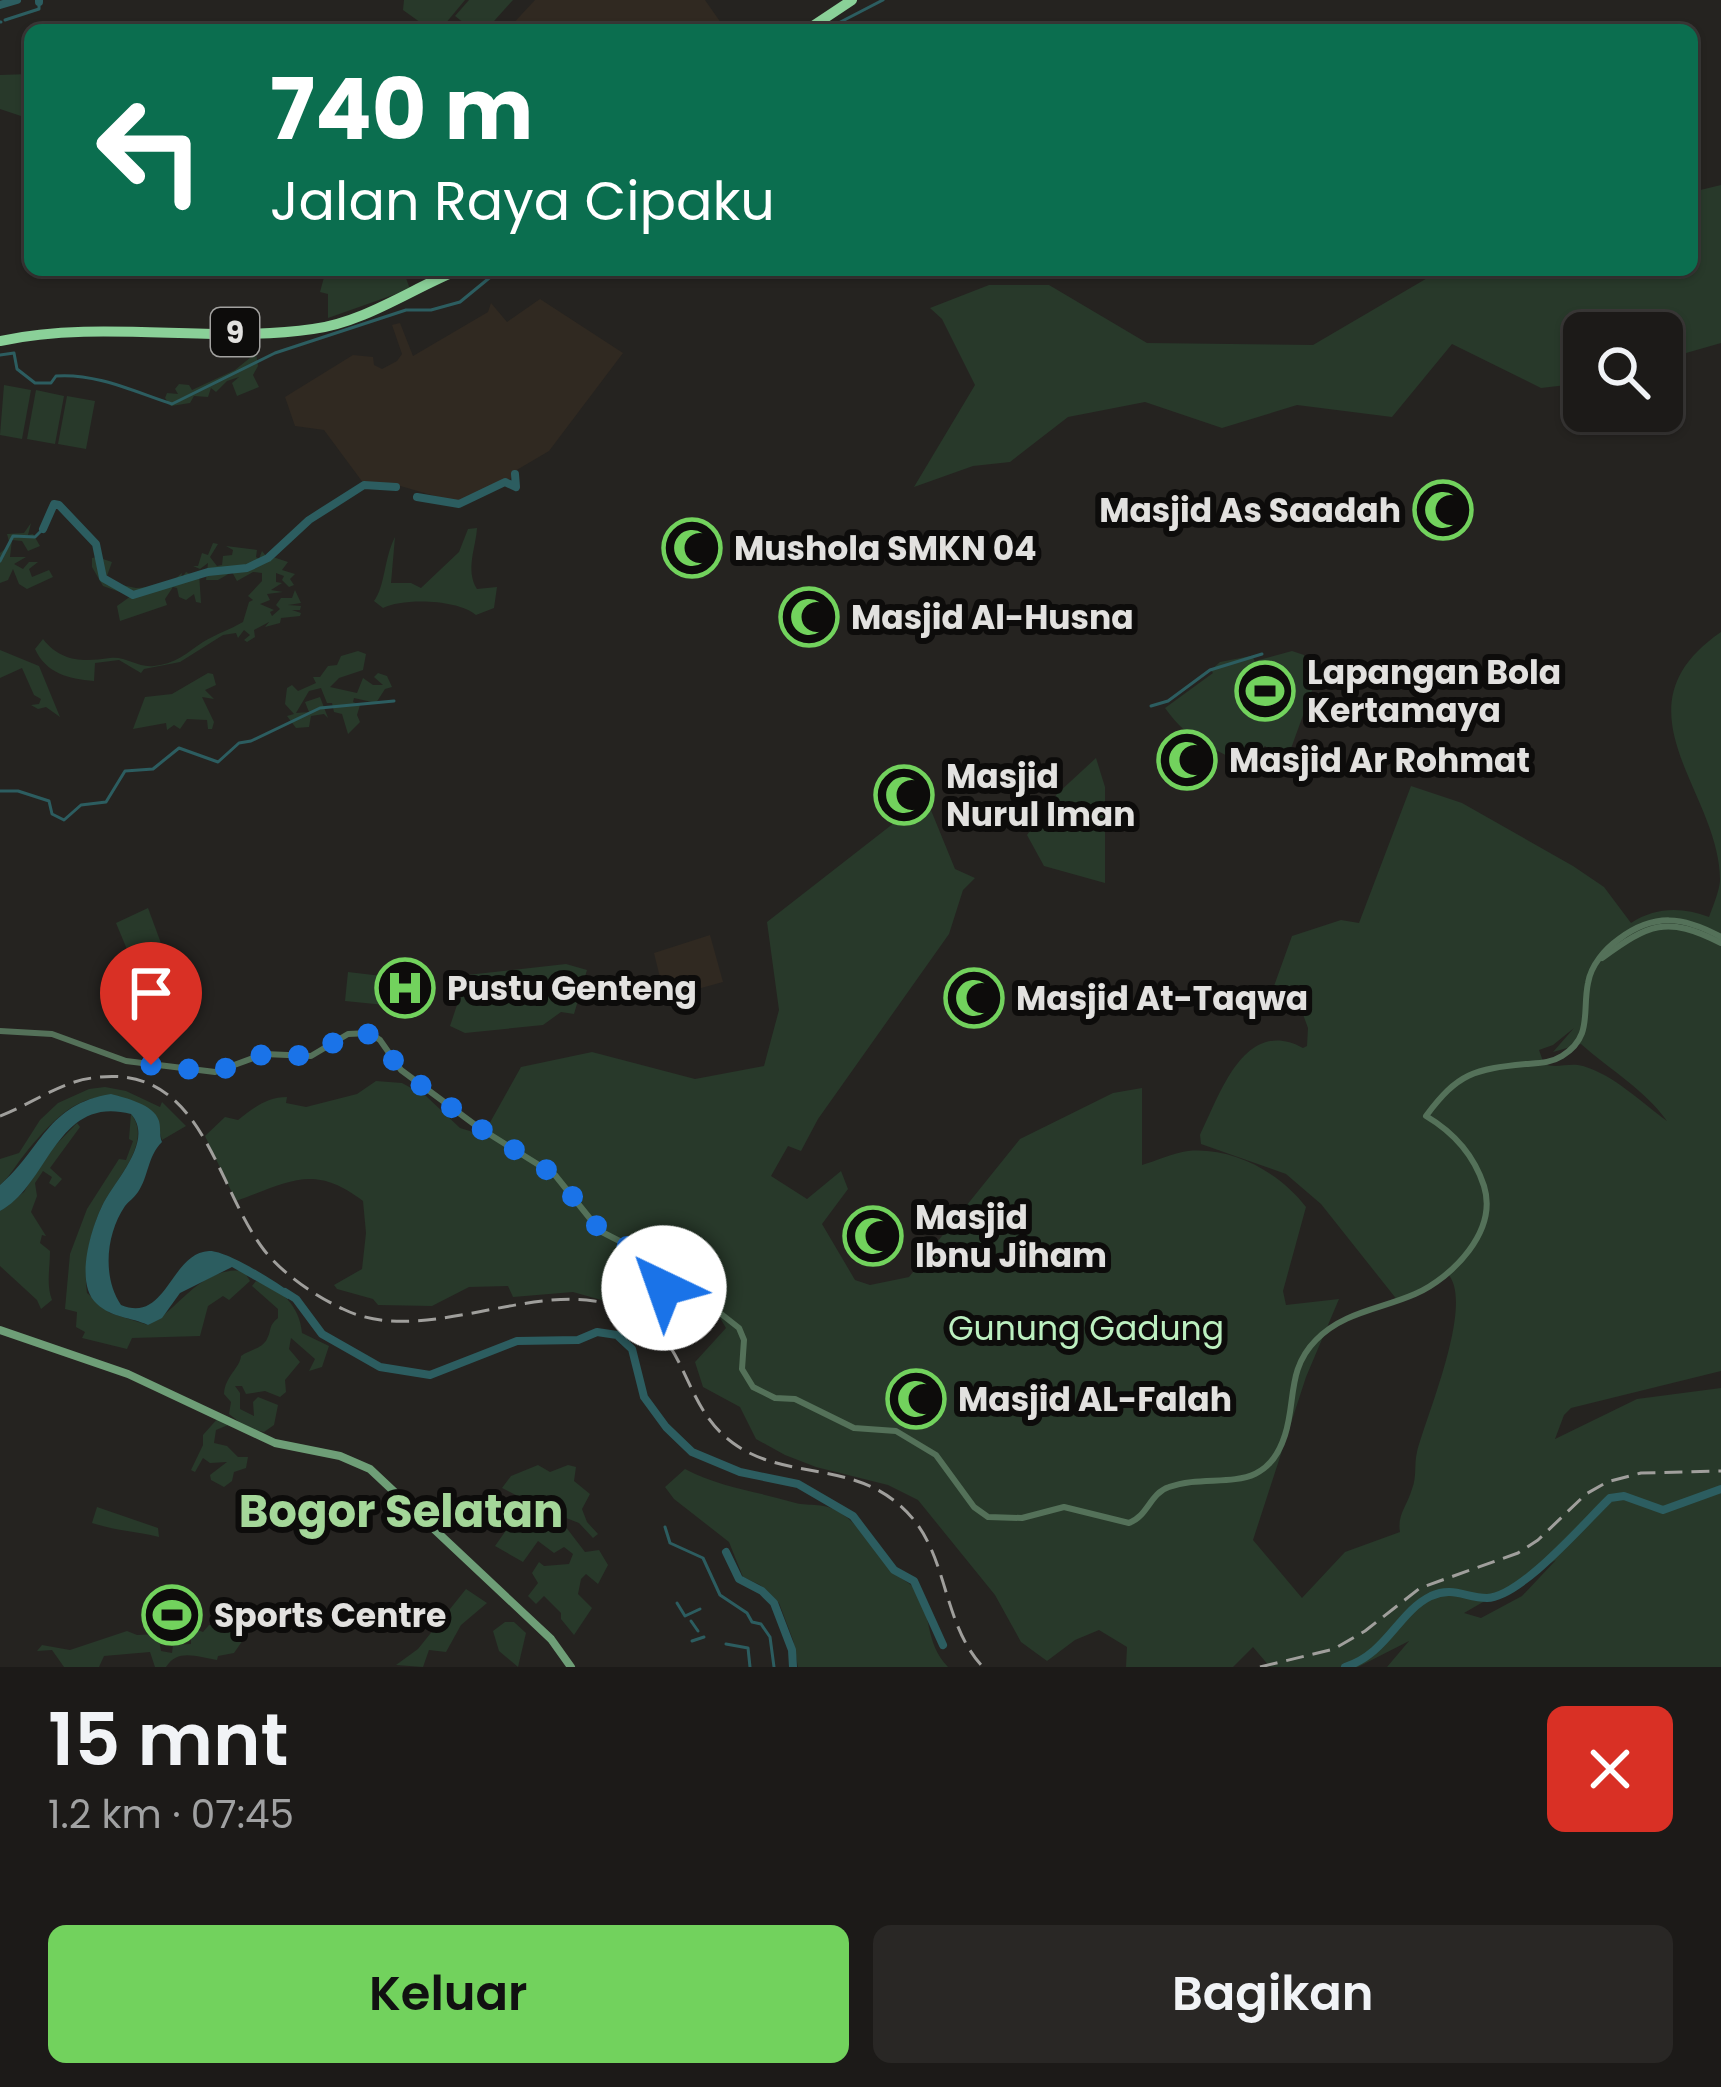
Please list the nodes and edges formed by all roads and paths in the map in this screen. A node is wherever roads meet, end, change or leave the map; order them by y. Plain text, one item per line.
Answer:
1 (852, 0) edge
2 (816, 24) edge
3 (445, 276) edge
4 (0, 341) edge
5 (1721, 940) edge
6 (0, 1031) edge
7 (0, 1330) edge
8 (571, 1667) edge

1 - 2 highway
3 - 4 highway, 9
5 - 6 street
7 - 8 main road

